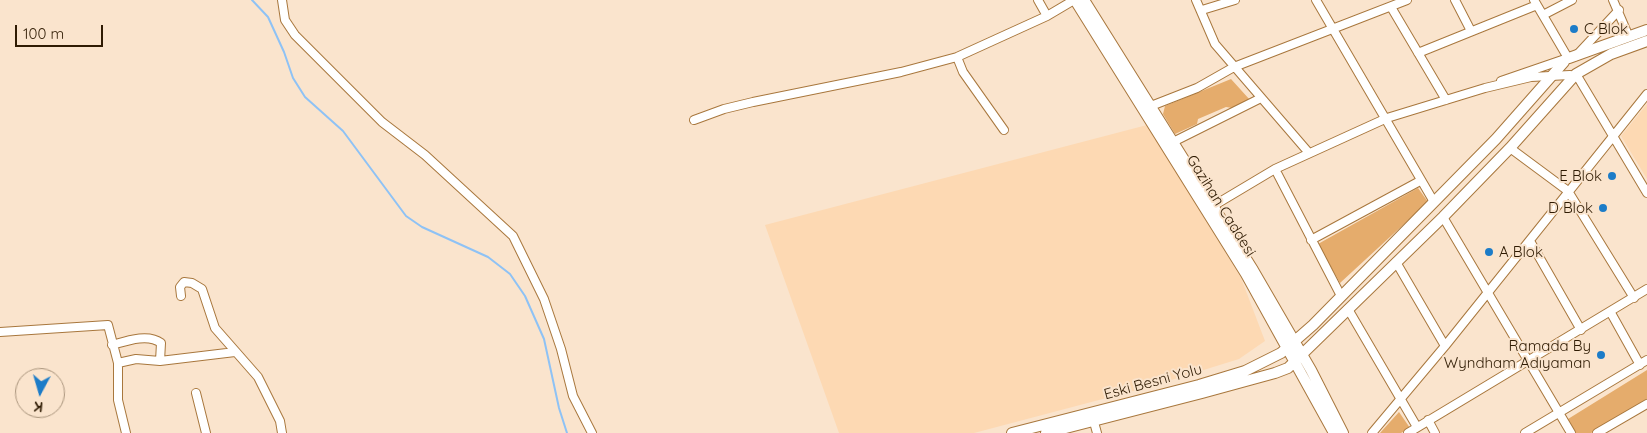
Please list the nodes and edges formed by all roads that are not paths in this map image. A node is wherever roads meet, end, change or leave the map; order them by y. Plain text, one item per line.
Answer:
1 (282, 0) edge
2 (1038, 0) edge
3 (1074, 0) edge
4 (1084, 0) edge
5 (1196, 0) edge
6 (1235, 0) edge
7 (1316, 0) edge
8 (1407, 0) edge
9 (1455, 0) edge
10 (1572, 0) edge
11 (1613, 0) edge
12 (1536, 3) edge
13 (1391, 7) junction
14 (1202, 10) junction
15 (1619, 10) junction
16 (1543, 15) junction
17 (1048, 16) junction
18 (1333, 30) junction
19 (1647, 30) edge
20 (1471, 32) junction
21 (1629, 36) junction
22 (1647, 40) edge
23 (1418, 53) junction
24 (957, 57) junction
25 (1569, 58) junction
26 (1234, 67) junction
27 (1573, 74) junction
28 (1553, 75) junction
29 (1485, 88) junction
30 (1647, 94) edge
31 (1261, 98) junction
32 (1446, 100) junction
33 (1151, 106) junction
34 (1386, 118) junction
35 (694, 120) dead end
36 (1004, 130) dead end
37 (1613, 137) junction
38 (1173, 142) junction
39 (1510, 148) junction
40 (1309, 153) junction
41 (1275, 169) junction
42 (1420, 181) junction
43 (1568, 191) junction
44 (1647, 193) edge
45 (1434, 202) junction
46 (1213, 206) junction
47 (1443, 217) junction
48 (1311, 240) junction
49 (1530, 241) junction
50 (1396, 262) junction
51 (1647, 290) edge
52 (1488, 291) junction
53 (181, 296) dead end
54 (1341, 296) junction
55 (1634, 298) junction
56 (1348, 309) junction
57 (1611, 313) junction
58 (1581, 330) junction
59 (0, 332) edge
60 (112, 345) junction
61 (1291, 345) junction
62 (1445, 346) junction
63 (235, 352) junction
64 (1298, 358) junction
65 (1647, 360) edge
66 (160, 361) junction
67 (1529, 362) junction
68 (118, 363) junction
69 (1640, 365) junction
70 (1275, 374) junction
71 (1303, 375) junction
72 (196, 393) dead end
73 (1400, 400) junction
74 (1647, 404) edge
75 (1559, 413) junction
76 (1428, 420) junction
77 (1094, 422) junction
78 (1416, 427) junction
79 (126, 433) edge
80 (206, 433) edge
81 (282, 433) edge
82 (592, 433) edge
83 (1012, 433) edge
84 (1046, 433) edge
85 (1097, 433) edge
86 (1334, 433) edge
87 (1343, 433) edge
88 (1372, 433) edge
89 (1408, 433) edge
90 (1435, 433) edge
91 (1525, 433) edge
92 (1571, 433) edge
93 (1597, 433) edge

1 - 82 street
2 - 17 street
3 - 17 street
3 - 61 main road, Gazihan Caddesi
4 - 33 main road, Gazihan Caddesi
5 - 14 street
6 - 14 street
7 - 18 street
8 - 13 street
9 - 20 street
10 - 16 street
11 - 15 street
12 - 16 street
12 - 20 street
13 - 18 street
13 - 23 street
14 - 26 street
15 - 21 street
15 - 25 street
16 - 25 street
17 - 24 street
18 - 26 street
18 - 34 street
19 - 21 main road
20 - 23 street
21 - 25 main road
22 - 27 main road, Eski Besni Yolu
23 - 32 street
24 - 35 street
24 - 36 street
25 - 27 main road
25 - 27 main road
25 - 28 main road, Eski Besni Yolu
25 - 29 street
26 - 31 street
26 - 33 street
27 - 28 street
27 - 37 street
27 - 39 main road, Eski Besni Yolu
28 - 29 street
28 - 45 main road, Eski Besni Yolu
29 - 32 street
30 - 37 street
31 - 38 street
31 - 40 street
32 - 34 street
33 - 38 main road, Gazihan Caddesi
34 - 40 street
34 - 42 street
37 - 43 street
37 - 44 street
38 - 46 main road, Gazihan Caddesi
39 - 43 street
39 - 47 main road, Eski Besni Yolu
40 - 41 street
41 - 46 street
41 - 48 street
42 - 45 street
42 - 48 street
43 - 49 street
43 - 55 street
45 - 47 main road
45 - 54 main road, Eski Besni Yolu
46 - 61 main road, Gazihan Caddesi
47 - 50 main road, Eski Besni Yolu
47 - 52 street
48 - 54 street
49 - 52 street
49 - 58 street
50 - 56 main road, Eski Besni Yolu
50 - 62 street
51 - 55 street
52 - 62 street
52 - 67 street
53 - 63 street
54 - 61 main road, Eski Besni Yolu
55 - 57 street
56 - 64 main road, Eski Besni Yolu
56 - 73 street
57 - 58 street
57 - 69 street
58 - 67 street
59 - 60 street
60 - 66 street
60 - 68 street
61 - 64 main road, Gazihan Caddesi
61 - 83 main road, Eski Besni Yolu
62 - 73 street
63 - 66 street
63 - 81 street
64 - 70 main road, Eski Besni Yolu
64 - 71 main road, Gazihan Caddesi
64 - 87 main road, Gazihan Caddesi
65 - 69 street
66 - 68 street
67 - 75 street
67 - 76 street
68 - 79 street
69 - 75 street
70 - 71 main road
70 - 77 main road, Eski Besni Yolu
71 - 86 main road, Gazihan Caddesi
72 - 80 street
73 - 78 street
73 - 88 street
74 - 93 street
75 - 91 street
75 - 92 street
76 - 78 street
76 - 90 street
77 - 84 main road, Eski Besni Yolu
77 - 85 street
78 - 89 street

